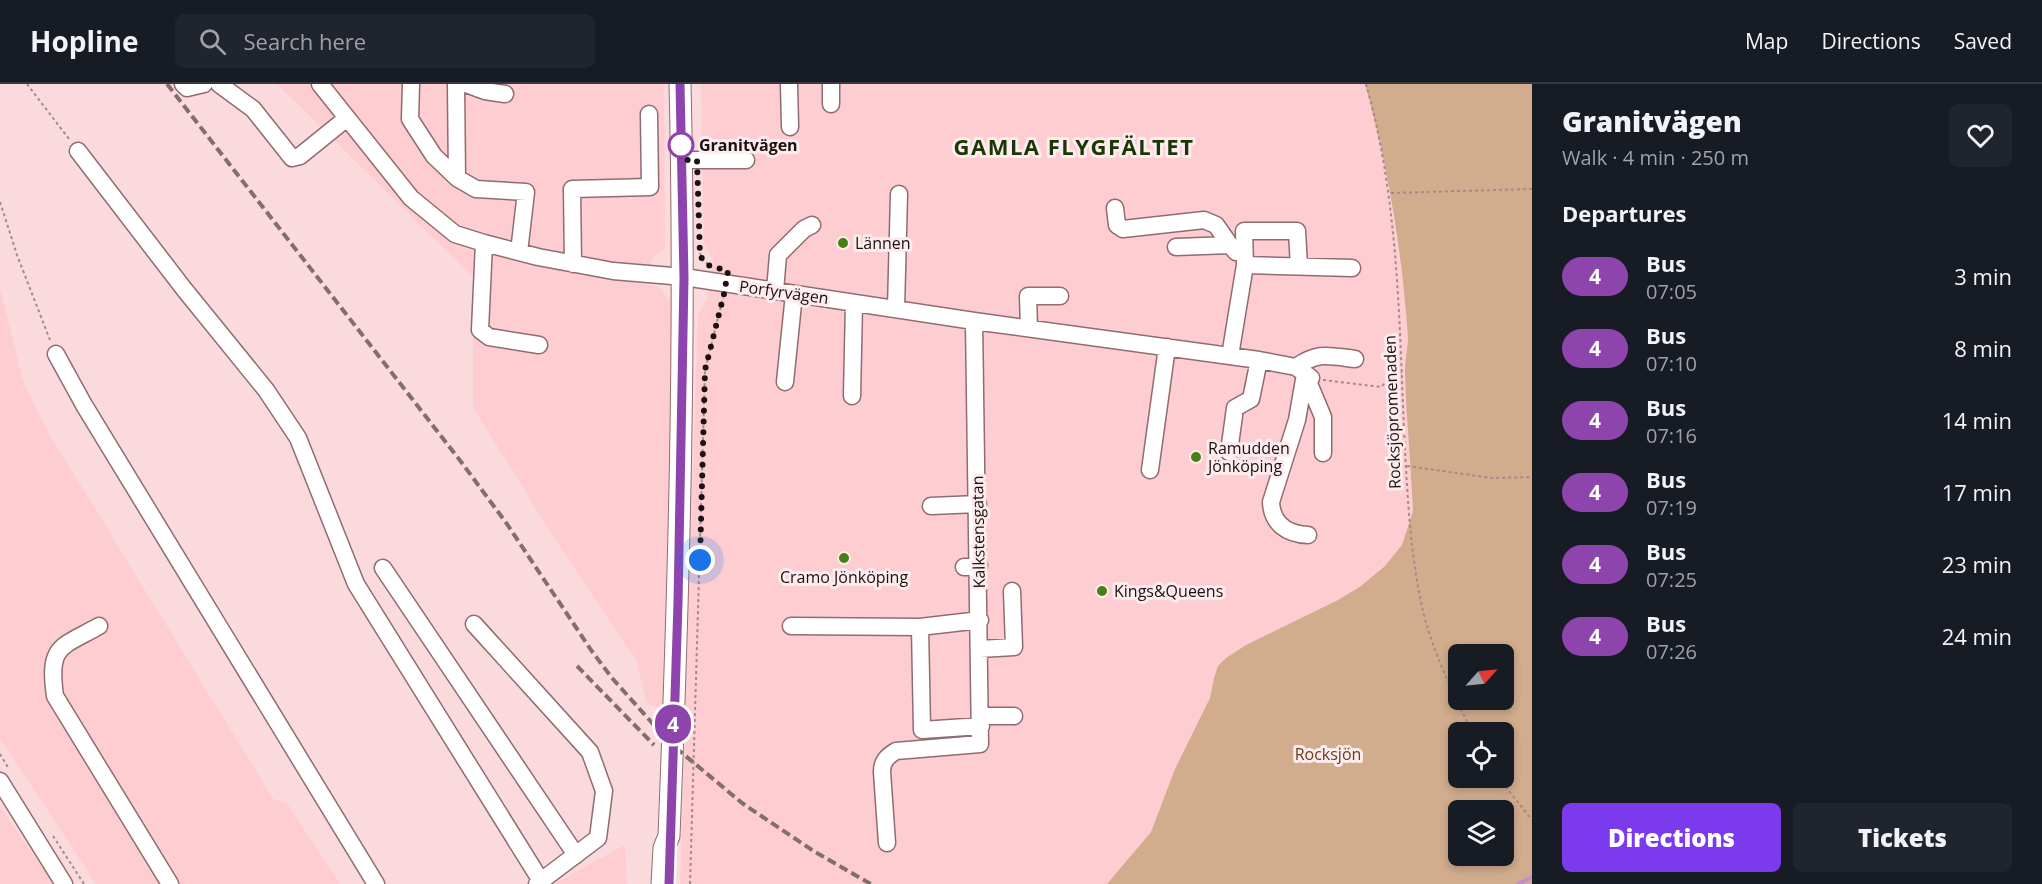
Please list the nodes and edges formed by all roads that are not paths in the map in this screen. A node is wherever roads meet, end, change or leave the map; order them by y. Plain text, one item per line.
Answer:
1 (183, 84) edge
2 (204, 84) edge
3 (219, 84) edge
4 (320, 84) edge
5 (411, 84) edge
6 (456, 84) edge
7 (466, 84) edge
8 (680, 84) edge
9 (789, 84) edge
10 (831, 84) edge
11 (505, 94) dead end
12 (831, 104) dead end
13 (649, 114) dead end
14 (347, 118) junction
15 (790, 127) dead end
16 (78, 151) road end
17 (681, 160) junction
18 (746, 160) dead end
19 (457, 178) junction
20 (899, 194) dead end
21 (1115, 208) dead end
22 (812, 225) dead end
23 (484, 243) junction
24 (1230, 246) junction
25 (1176, 247) dead end
26 (519, 252) junction
27 (573, 264) junction
28 (1245, 264) junction
29 (1299, 266) junction
30 (1352, 268) dead end
31 (684, 278) junction
32 (776, 291) junction
33 (794, 294) junction
34 (1060, 296) dead end
35 (854, 303) junction
36 (896, 309) junction
37 (974, 321) junction
38 (1029, 328) junction
39 (539, 345) dead end
40 (1167, 347) junction
41 (56, 354) road end
42 (1230, 356) junction
43 (1355, 359) dead end
44 (1259, 360) junction
45 (1304, 373) junction
46 (785, 382) dead end
47 (852, 396) dead end
48 (1229, 452) dead end
49 (1323, 453) dead end
50 (1150, 470) dead end
51 (978, 504) junction
52 (931, 506) dead end
53 (1308, 535) dead end
54 (383, 568) dead end
55 (1012, 591) dead end
56 (980, 620) junction
57 (474, 624) dead end
58 (99, 626) dead end
59 (791, 626) dead end
60 (920, 627) junction
61 (980, 649) junction
62 (1014, 716) dead end
63 (980, 721) junction
64 (0, 781) edge
65 (669, 836) junction
66 (887, 843) dead end
67 (576, 855) junction
68 (539, 883) edge
69 (64, 884) edge
70 (170, 884) edge
71 (376, 884) edge
72 (662, 884) edge
73 (669, 884) edge
74 (673, 884) edge

1 - 2 street
3 - 14 street
4 - 14 street, Porfyrvägen
5 - 19 street
6 - 19 street
7 - 11 street
8 - 17 main road
9 - 15 street
10 - 12 street
13 - 27 street
14 - 23 street, Porfyrvägen
16 - 68 street
17 - 18 street
17 - 31 main road
19 - 26 street
20 - 36 street
21 - 24 street
22 - 32 street
23 - 26 street, Porfyrvägen
23 - 39 street
24 - 25 street
24 - 28 street
26 - 27 street, Porfyrvägen
27 - 31 street, Porfyrvägen
28 - 29 street
28 - 29 street
28 - 42 street
29 - 30 street
31 - 32 street, Porfyrvägen
31 - 65 main road
32 - 33 street, Porfyrvägen
33 - 35 street, Porfyrvägen
33 - 46 street
34 - 38 street
35 - 36 street, Porfyrvägen
35 - 47 street
36 - 37 street, Porfyrvägen
37 - 38 street, Porfyrvägen
37 - 51 street, Kalkstensgatan
38 - 40 street, Porfyrvägen
40 - 42 street, Porfyrvägen
40 - 50 street
41 - 71 street
42 - 44 street, Porfyrvägen
43 - 45 street
44 - 45 street, Porfyrvägen
44 - 48 street
45 - 49 street
45 - 53 street
51 - 52 street
51 - 56 street, Kalkstensgatan
54 - 67 street
55 - 61 street
56 - 60 street
56 - 61 street, Kalkstensgatan
57 - 67 street
58 - 70 street
59 - 60 street
60 - 63 street
61 - 63 street, Kalkstensgatan
62 - 63 street
63 - 66 street, Kalkstensgatan
64 - 69 street
65 - 72 main road
65 - 73 street
65 - 74 main road
67 - 68 street

